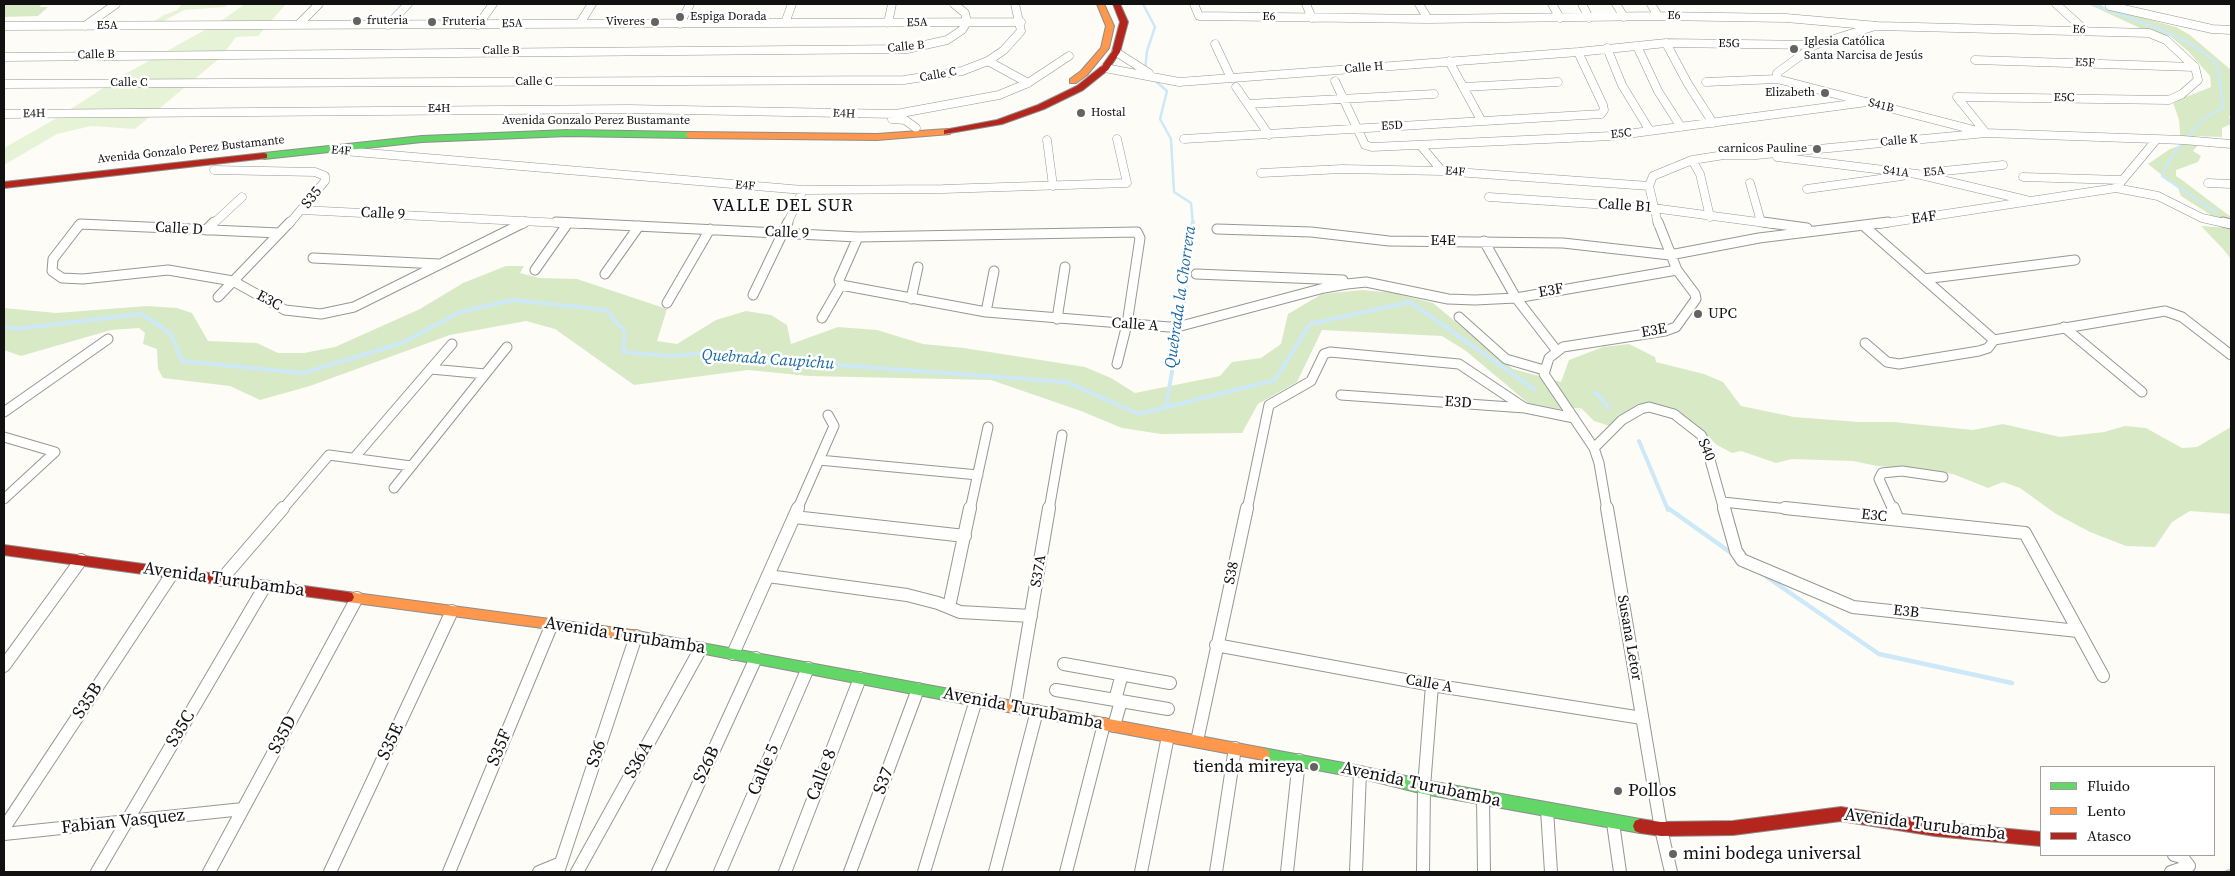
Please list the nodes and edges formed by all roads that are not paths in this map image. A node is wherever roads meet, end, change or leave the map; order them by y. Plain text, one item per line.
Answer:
1 (116, 4) edge
2 (319, 4) edge
3 (408, 4) edge
4 (493, 4) edge
5 (592, 4) edge
6 (690, 4) edge
7 (792, 4) edge
8 (892, 4) edge
9 (954, 4) edge
10 (1016, 4) edge
11 (1101, 4) edge
12 (1117, 4) edge
13 (1194, 4) edge
14 (1306, 4) edge
15 (1419, 4) edge
16 (1552, 4) edge
17 (1582, 4) edge
18 (1616, 4) edge
19 (1651, 4) edge
20 (2056, 4) edge
21 (2110, 6) dead end
22 (1658, 16) junction
23 (1624, 17) junction
24 (1312, 18) junction
25 (1560, 18) junction
26 (1589, 18) junction
27 (1428, 19) junction
28 (966, 22) junction
29 (1020, 22) junction
30 (580, 23) junction
31 (785, 23) junction
32 (888, 23) junction
33 (680, 24) junction
34 (298, 25) junction
35 (388, 25) junction
36 (478, 25) junction
37 (4, 26) edge
38 (85, 26) junction
39 (1878, 26) junction
40 (2086, 30) junction
41 (2231, 30) edge
42 (1666, 43) junction
43 (1215, 44) dead end
44 (1815, 45) junction
45 (1637, 46) junction
46 (1607, 48) junction
47 (1116, 52) junction
48 (1578, 52) junction
49 (1069, 56) dead end
50 (4, 57) edge
51 (1975, 60) dead end
52 (988, 61) junction
53 (1449, 61) junction
54 (2194, 67) junction
55 (1105, 68) junction
56 (1152, 75) junction
57 (1231, 78) junction
58 (1777, 79) junction
59 (1335, 81) dead end
60 (1558, 82) dead end
61 (1706, 82) dead end
62 (1028, 83) junction
63 (4, 84) edge
64 (1236, 87) dead end
65 (1464, 88) junction
66 (1434, 94) dead end
67 (1344, 100) junction
68 (1867, 102) junction
69 (1248, 104) junction
70 (4, 114) edge
71 (874, 115) junction
72 (1481, 120) junction
73 (1714, 123) junction
74 (1681, 127) junction
75 (916, 128) junction
76 (1357, 128) junction
77 (1650, 131) junction
78 (1986, 133) junction
79 (1269, 135) junction
80 (1117, 139) dead end
81 (1047, 140) dead end
82 (1184, 140) dead end
83 (2156, 140) junction
84 (2231, 144) edge
85 (1421, 146) junction
86 (318, 149) junction
87 (1756, 155) junction
88 (1692, 160) junction
89 (2003, 165) dead end
90 (214, 170) dead end
91 (1442, 171) junction
92 (1261, 173) dead end
93 (1917, 174) junction
94 (4, 176) edge
95 (2023, 177) dead end
96 (2208, 183) dead end
97 (1750, 184) dead end
98 (2119, 184) junction
99 (2231, 184) edge
100 (4, 185) edge
101 (1053, 186) junction
102 (1649, 186) junction
103 (1807, 189) dead end
104 (803, 190) junction
105 (242, 197) dead end
106 (1489, 197) dead end
107 (2033, 202) junction
108 (1653, 208) junction
109 (302, 210) junction
110 (1710, 216) junction
111 (527, 221) junction
112 (1761, 222) junction
113 (568, 223) junction
114 (80, 224) joint
115 (2231, 224) edge
116 (639, 226) junction
117 (1864, 226) junction
118 (710, 229) junction
119 (1217, 229) dead end
120 (206, 230) junction
121 (1820, 230) junction
122 (782, 232) junction
123 (279, 233) junction
124 (858, 237) junction
125 (1484, 241) junction
126 (1670, 255) junction
127 (313, 258) dead end
128 (2075, 260) dead end
129 (440, 264) junction
130 (1065, 267) dead end
131 (918, 268) dead end
132 (535, 270) dead end
133 (1677, 270) junction
134 (994, 271) dead end
135 (605, 274) dead end
136 (1196, 274) dead end
137 (1924, 279) junction
138 (233, 281) junction
139 (1366, 282) junction
140 (841, 285) junction
141 (752, 295) dead end
142 (1425, 295) joint
143 (218, 297) dead end
144 (1516, 298) junction
145 (911, 299) junction
146 (668, 304) dead end
147 (986, 312) junction
148 (1459, 317) dead end
149 (822, 318) dead end
150 (1057, 319) junction
151 (1127, 324) junction
152 (2064, 327) junction
153 (108, 339) dead end
154 (1994, 340) junction
155 (1865, 343) dead end
156 (452, 344) dead end
157 (506, 347) dead end
158 (1553, 354) junction
159 (2231, 355) edge
160 (1117, 364) dead end
161 (431, 369) junction
162 (485, 374) junction
163 (1545, 374) junction
164 (2142, 392) dead end
165 (1341, 395) dead end
166 (1525, 408) junction
167 (4, 412) edge
168 (1571, 414) junction
169 (828, 415) dead end
170 (988, 427) dead end
171 (1062, 435) dead end
172 (4, 437) edge
173 (1594, 448) junction
174 (354, 458) junction
175 (819, 460) junction
176 (411, 466) junction
177 (978, 475) junction
178 (1943, 476) dead end
179 (394, 488) dead end
180 (4, 499) edge
181 (1723, 502) junction
182 (794, 517) junction
183 (1897, 518) junction
184 (965, 536) junction
185 (4, 550) edge
186 (81, 560) junction
187 (1742, 560) joint
188 (172, 574) junction
189 (768, 576) junction
190 (221, 580) junction
191 (265, 586) junction
192 (357, 598) junction
193 (949, 608) junction
194 (452, 611) junction
195 (1031, 616) junction
196 (552, 624) junction
197 (2078, 631) junction
198 (636, 636) junction
199 (1216, 645) junction
200 (701, 648) junction
201 (733, 654) junction
202 (756, 658) junction
203 (1064, 664) dead end
204 (4, 666) edge
205 (808, 668) junction
206 (1122, 674) junction
207 (2103, 676) dead end
208 (860, 678) junction
209 (1170, 683) dead end
210 (1432, 685) junction
211 (918, 689) junction
212 (1056, 690) dead end
213 (976, 700) junction
214 (1118, 700) junction
215 (1015, 707) junction
216 (1168, 709) dead end
217 (1038, 711) junction
218 (1642, 718) junction
219 (1109, 725) junction
220 (1168, 736) junction
221 (1196, 741) junction
222 (1235, 748) junction
223 (1299, 760) junction
224 (1360, 772) junction
225 (1424, 787) junction
226 (1483, 798) junction
227 (243, 809) junction
228 (1547, 810) junction
229 (127, 821) junction
230 (1614, 823) junction
231 (4, 828) edge
232 (1661, 829) junction
233 (4, 834) edge
234 (2040, 839) edge
235 (2176, 856) edge
236 (559, 868) edge
237 (96, 872) edge
238 (209, 872) edge
239 (330, 872) edge
240 (449, 872) edge
241 (539, 872) edge
242 (576, 872) edge
243 (658, 872) edge
244 (720, 872) edge
245 (784, 872) edge
246 (850, 872) edge
247 (924, 872) edge
248 (995, 872) edge
249 (1066, 872) edge
250 (1141, 872) edge
251 (1216, 872) edge
252 (1287, 872) edge
253 (1356, 872) edge
254 (1423, 872) edge
255 (1484, 872) edge
256 (1551, 872) edge
257 (1620, 872) edge
258 (1671, 872) edge
259 (2171, 872) edge

1 - 38 street
2 - 34 street
3 - 35 street
4 - 36 street
5 - 30 street
6 - 33 street
7 - 31 street
8 - 32 street
9 - 28 street
10 - 29 street
11 - 75 main road, Avenida Gonzalo Perez Bustamante
12 - 47 main road, Avenida Gonzalo Perez Bustamante
13 - 24 street, E6
14 - 24 street
15 - 27 street
16 - 25 street
17 - 26 street
18 - 23 street
19 - 22 street
20 - 40 street
21 - 41 street
22 - 23 street, E6
22 - 39 street, E6
23 - 26 street, E6
24 - 27 street, E6
25 - 26 street, E6
25 - 27 street, E6
28 - 29 street, E5A
28 - 32 street, E5A
28 - 50 street, Calle B
29 - 52 street, Calle C
30 - 33 street, E5A
30 - 36 street, E5A
31 - 32 street, E5A
31 - 33 street, E5A
34 - 35 street, E5A
34 - 38 street, E5A
35 - 36 street, E5A
37 - 38 street, E5A
39 - 40 street, E6
39 - 44 street, E5G
40 - 54 street, E6
42 - 44 street, E5G
42 - 45 street, E5G
42 - 73 street
43 - 57 street
44 - 58 street
45 - 46 street, E5G
45 - 74 street
46 - 48 street, E5G
46 - 77 street
47 - 55 main road, Avenida Gonzalo Perez Bustamante
47 - 56 street, Calle H
48 - 53 street, Calle H
48 - 72 street, E5D
49 - 62 street, E4H
51 - 54 street, E5F
52 - 62 street
52 - 63 street, Calle C
53 - 57 street, Calle H
53 - 65 street
54 - 78 street, E5C
55 - 56 street, Calle H
55 - 86 main road, Avenida Gonzalo Perez Bustamante
56 - 57 street, Calle H
58 - 61 street
58 - 68 street, S41B
59 - 67 street
60 - 65 street
62 - 71 street, E4H
64 - 69 street
65 - 72 street
66 - 67 street
67 - 69 street
67 - 76 street
68 - 73 street, E5C
68 - 78 street, S41B
69 - 79 street
70 - 71 street, E4H
71 - 75 street, E4H
72 - 76 street, E5D
73 - 74 street, E5C
74 - 77 street, E5C
75 - 94 main road, Avenida Gonzalo Perez Bustamante
76 - 79 street, E5D
76 - 85 street, E5C
77 - 85 street, E5C
78 - 83 street, Calle K
78 - 87 street, Calle K
79 - 82 street, E5D
80 - 101 street, E4F
81 - 101 street
83 - 84 street, Calle K
83 - 98 street
85 - 91 street
86 - 100 main road, Avenida Gonzalo Perez Bustamante
86 - 104 street, E4F
87 - 88 street, Calle K
87 - 93 street, S41A
88 - 102 street, Calle K
88 - 110 street
89 - 93 street, E5A
90 - 109 street, S35
91 - 92 street, E4F
91 - 102 street, E4F
93 - 103 street, E5A
93 - 107 street, S41A
95 - 98 street
96 - 99 street
97 - 112 street
98 - 107 street, E4F
98 - 115 street
101 - 104 street, E4F
102 - 108 street
104 - 122 street
105 - 120 street
106 - 108 street, Calle B1
107 - 117 street, E4F
108 - 110 street, Calle B1
108 - 126 street
109 - 111 street, Calle 9
109 - 123 street, S35
110 - 112 street, Calle B1
111 - 113 street, Calle 9
111 - 129 street, E3C
112 - 121 street, Calle B1
113 - 116 street, Calle 9
113 - 132 street
114 - 120 street, Calle D
114 - 138 street, E3C
116 - 118 street, Calle 9
116 - 135 street
117 - 121 street, E4F
117 - 137 street
118 - 122 street, Calle 9
118 - 146 street
119 - 125 street, E4E
120 - 123 street, Calle D
121 - 126 street, E4F
122 - 124 street, Calle 9
122 - 141 street
123 - 138 street, S35
124 - 140 street
124 - 151 street, Calle 9
125 - 126 street, E4E
125 - 144 street
126 - 133 street, E3E
127 - 129 street
128 - 137 street
129 - 138 street, E3C
130 - 150 street
131 - 145 street
133 - 144 street, E3F
133 - 158 street, E3E
134 - 147 street
136 - 139 street
137 - 154 street
138 - 143 street, S35
139 - 142 street, Calle A
139 - 151 street, Calle A
140 - 145 street, Calle A
140 - 149 street
142 - 144 street, E3F
144 - 158 street
145 - 147 street, Calle A
147 - 150 street, Calle A
148 - 163 street
150 - 151 street, Calle A
151 - 160 street, Calle 9
152 - 154 street
152 - 159 street
152 - 164 street
153 - 167 street
154 - 155 street
156 - 161 street
157 - 162 street
158 - 163 street
161 - 162 street
161 - 174 street
162 - 176 street
163 - 168 street, Susana Letor
165 - 166 street, E3D
166 - 168 street, E3D
166 - 199 street, S38
168 - 173 street, Susana Letor
169 - 175 street
170 - 177 street
171 - 195 street, S37A
172 - 180 street
173 - 181 street, S40
173 - 218 street, Susana Letor
174 - 176 street
174 - 190 street
175 - 177 street
175 - 182 street
176 - 179 street
177 - 184 street
178 - 183 street
181 - 183 street, E3C
181 - 187 street, S40
182 - 184 street
182 - 189 street
183 - 197 street, E3C
184 - 193 street
185 - 186 main road, Avenida Turubamba
186 - 188 main road, Avenida Turubamba
186 - 204 street
187 - 197 street, E3B
188 - 190 main road, Avenida Turubamba
188 - 231 street, S35B
189 - 193 street
189 - 201 street
190 - 191 main road, Avenida Turubamba
191 - 192 main road, Avenida Turubamba
191 - 229 street, S35C
192 - 194 main road, Avenida Turubamba
192 - 227 street, S35D
193 - 195 street
194 - 196 main road, Avenida Turubamba
194 - 239 street, S35E
195 - 215 street, S37A
196 - 198 main road, Avenida Turubamba
196 - 240 street, S35F
197 - 207 street
198 - 200 main road, Avenida Turubamba
198 - 236 street, S36
199 - 210 street, Calle A
199 - 221 street, S38
200 - 201 main road, Avenida Turubamba
200 - 242 street, S36A
201 - 202 main road, Avenida Turubamba
202 - 205 main road, Avenida Turubamba
202 - 243 street, S26B
203 - 206 street
205 - 208 main road, Avenida Turubamba
205 - 244 street, Calle 5
206 - 209 street
206 - 214 street
208 - 211 main road, Avenida Turubamba
208 - 245 street, Calle 8
210 - 218 street, Calle A
210 - 225 street
211 - 213 main road, Avenida Turubamba
211 - 246 street, S37
212 - 214 street
213 - 215 main road, Avenida Turubamba
213 - 247 street
214 - 216 street
214 - 219 street
215 - 217 main road, Avenida Turubamba
217 - 219 main road, Avenida Turubamba
217 - 248 street
218 - 232 street, Susana Letor
219 - 220 main road, Avenida Turubamba
219 - 249 street
220 - 221 main road, Avenida Turubamba
220 - 250 street
221 - 222 main road, Avenida Turubamba
222 - 223 main road, Avenida Turubamba
222 - 251 street
223 - 224 main road, Avenida Turubamba
223 - 252 street
224 - 225 main road, Avenida Turubamba
224 - 253 street
225 - 226 main road, Avenida Turubamba
225 - 254 street
226 - 228 main road, Avenida Turubamba
226 - 255 street
227 - 229 street, Fabian Vasquez
227 - 238 street, S35D
228 - 230 main road, Avenida Turubamba
228 - 256 street
229 - 233 street, Fabian Vasquez
229 - 237 street, S35C
230 - 232 main road, Avenida Turubamba
230 - 257 street
232 - 234 main road, Avenida Turubamba
232 - 258 street, Susana Letor
235 - 259 street
236 - 241 street

